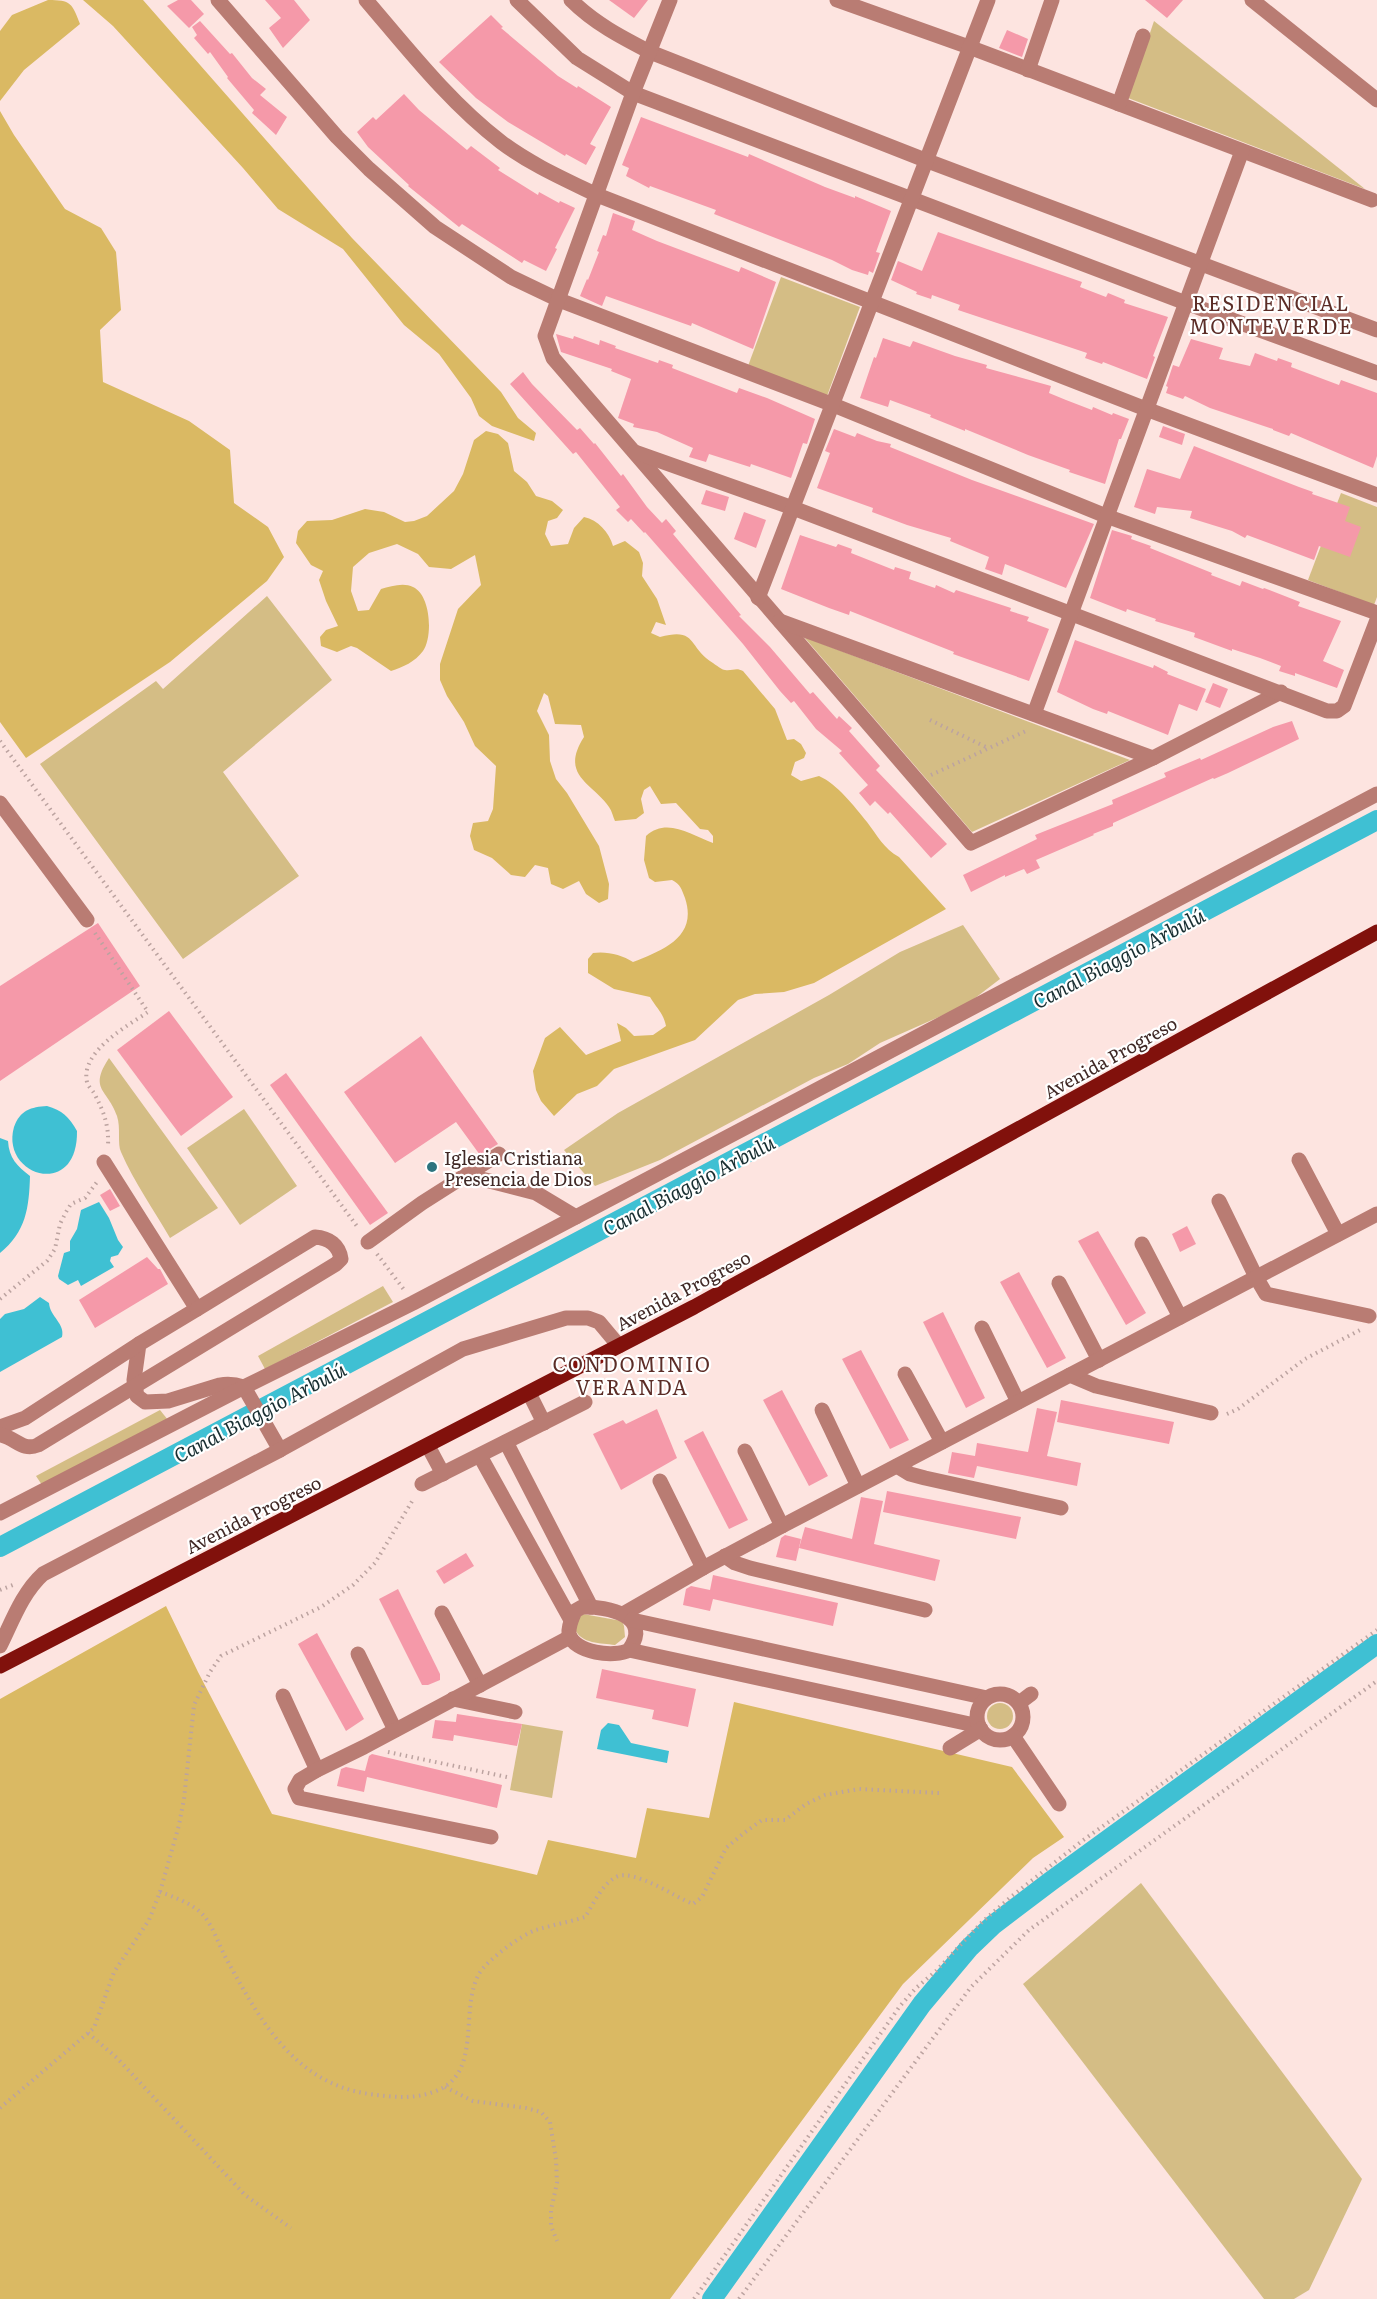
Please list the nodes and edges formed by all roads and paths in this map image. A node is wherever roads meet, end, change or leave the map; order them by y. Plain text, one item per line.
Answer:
1 (218, 0) edge
2 (366, 0) edge
3 (517, 0) edge
4 (571, 0) edge
5 (670, 0) edge
6 (837, 0) edge
7 (988, 0) edge
8 (1052, 0) edge
9 (1252, 0) edge
10 (1143, 36) dead end
11 (969, 47) junction
12 (650, 51) junction
13 (1028, 70) junction
14 (633, 93) junction
15 (1377, 100) edge
16 (1119, 104) junction
17 (1242, 151) junction
18 (925, 160) junction
19 (597, 195) junction
20 (911, 197) junction
21 (1372, 200) dead end
22 (1200, 264) junction
23 (559, 300) junction
24 (870, 303) junction
25 (1186, 303) junction
26 (1377, 330) edge
27 (1377, 373) edge
28 (831, 404) junction
29 (1146, 409) junction
30 (632, 451) junction
31 (1377, 495) edge
32 (793, 508) junction
33 (1106, 516) junction
34 (758, 598) junction
35 (1377, 613) edge
36 (1069, 614) junction
37 (1377, 620) edge
38 (780, 621) junction
39 (1281, 692) junction
40 (1034, 714) junction
41 (930, 720) dead end
42 (1050, 720) junction
43 (0, 741) edge
44 (989, 748) junction
45 (1153, 758) junction
46 (917, 781) junction
47 (1377, 794) edge
48 (0, 803) edge
49 (87, 920) joint
50 (1377, 932) edge
51 (498, 1154) dead end
52 (1299, 1160) dead end
53 (104, 1162) junction
54 (466, 1175) junction
55 (1219, 1201) dead end
56 (1377, 1214) edge
57 (576, 1217) junction
58 (1338, 1234) junction
59 (368, 1242) junction
60 (1142, 1244) dead end
61 (1256, 1277) junction
62 (1059, 1284) dead end
63 (0, 1299) edge
64 (413, 1303) junction
65 (197, 1309) junction
66 (1369, 1316) joint
67 (1180, 1317) junction
68 (982, 1328) dead end
69 (140, 1344) junction
70 (619, 1346) junction
71 (1099, 1360) junction
72 (905, 1374) dead end
73 (1070, 1375) junction
74 (135, 1387) junction
75 (244, 1387) junction
76 (529, 1393) junction
77 (585, 1402) dead end
78 (1018, 1402) junction
79 (822, 1410) dead end
80 (1211, 1413) joint
81 (544, 1423) junction
82 (0, 1428) edge
83 (0, 1435) edge
84 (506, 1442) junction
85 (942, 1442) junction
86 (428, 1446) junction
87 (280, 1450) junction
88 (745, 1450) dead end
89 (480, 1456) junction
90 (897, 1466) junction
91 (443, 1474) junction
92 (660, 1481) dead end
93 (422, 1484) joint
94 (858, 1486) junction
95 (1061, 1508) dead end
96 (0, 1513) edge
97 (782, 1526) junction
98 (725, 1556) junction
99 (703, 1568) junction
100 (591, 1607) junction
101 (925, 1610) dead end
102 (442, 1613) dead end
103 (627, 1617) junction
104 (571, 1620) junction
105 (1377, 1630) edge
106 (570, 1638) junction
107 (0, 1647) edge
108 (629, 1650) junction
109 (358, 1654) dead end
110 (0, 1666) edge
111 (1377, 1681) edge
112 (480, 1685) junction
113 (1031, 1694) dead end
114 (283, 1696) dead end
115 (987, 1698) junction
116 (453, 1699) junction
117 (1018, 1703) junction
118 (515, 1712) dead end
119 (980, 1727) junction
120 (395, 1730) junction
121 (1013, 1736) junction
122 (364, 1747) junction
123 (950, 1748) dead end
124 (317, 1770) junction
125 (507, 1778) dead end
126 (939, 1793) dead end
127 (1059, 1804) dead end
128 (491, 1837) dead end
129 (160, 1892) junction
130 (88, 2033) junction
131 (445, 2088) junction
132 (0, 2108) edge
133 (291, 2228) dead end
134 (557, 2241) dead end
135 (694, 2299) edge
136 (739, 2299) edge

1 - 23 street
2 - 19 street
3 - 14 street
4 - 12 street
5 - 12 street
6 - 11 street
7 - 11 street
8 - 13 street
9 - 15 street
10 - 16 street
11 - 13 street
11 - 18 street
12 - 14 street
12 - 18 street
13 - 16 street
14 - 19 street
14 - 20 street
16 - 17 street
17 - 21 street
17 - 22 street
18 - 20 street
18 - 22 street
19 - 23 street
19 - 24 street
20 - 24 street
20 - 25 street
22 - 25 street
22 - 26 street
23 - 28 street
23 - 30 street
24 - 28 street
24 - 29 street
25 - 27 street
25 - 29 street
28 - 32 street
28 - 33 street
29 - 31 street
29 - 33 street
30 - 32 street
30 - 34 street
32 - 34 street
32 - 36 street
33 - 35 street
33 - 36 street
34 - 38 street
36 - 39 street
36 - 40 street
37 - 39 street
38 - 40 street
38 - 46 street
39 - 45 street
40 - 42 street
41 - 44 path
42 - 44 path
42 - 45 street
43 - 59 path
44 - 46 path
45 - 46 street
47 - 57 street
48 - 49 street
49 - 53 path
50 - 70 main road, Avenida Progreso
51 - 54 street
52 - 58 street
53 - 63 path
53 - 65 street
54 - 57 street
54 - 59 street
55 - 61 street
56 - 58 street
57 - 64 street
58 - 61 street
59 - 64 path
60 - 67 street
61 - 66 street
61 - 67 street
62 - 71 street
64 - 75 street
65 - 69 street
65 - 74 street
66 - 80 path
67 - 71 street
68 - 78 street
69 - 74 street
69 - 82 street
70 - 76 main road, Avenida Progreso
70 - 87 street
71 - 73 street
72 - 85 street
73 - 78 street
73 - 80 street
74 - 75 street
74 - 83 street
75 - 87 street
75 - 96 street
76 - 81 street
76 - 86 main road, Avenida Progreso
77 - 81 street
78 - 85 street
79 - 94 street
81 - 84 street
84 - 89 street
84 - 100 street
85 - 90 street
86 - 91 street
86 - 110 main road, Avenida Progreso
87 - 107 street
88 - 97 street
89 - 91 street
89 - 104 street
90 - 94 street
90 - 95 street
91 - 93 street
92 - 99 street
93 - 129 path
94 - 97 street
97 - 98 street
98 - 99 street
98 - 101 street
99 - 103 street
100 - 103 street
100 - 104 street
102 - 112 street
103 - 108 street
103 - 115 street
104 - 106 street
105 - 135 path
106 - 108 street
106 - 112 street
108 - 119 street
109 - 120 street
111 - 136 path
112 - 116 street
113 - 117 street
114 - 124 street
115 - 117 street
115 - 119 street
116 - 118 street
116 - 120 street
117 - 121 street
119 - 121 street
119 - 123 street
120 - 122 street
121 - 127 street
122 - 124 street
122 - 125 path
124 - 128 street
126 - 131 path
129 - 130 path
129 - 131 path
130 - 132 path
130 - 133 path
131 - 134 path

